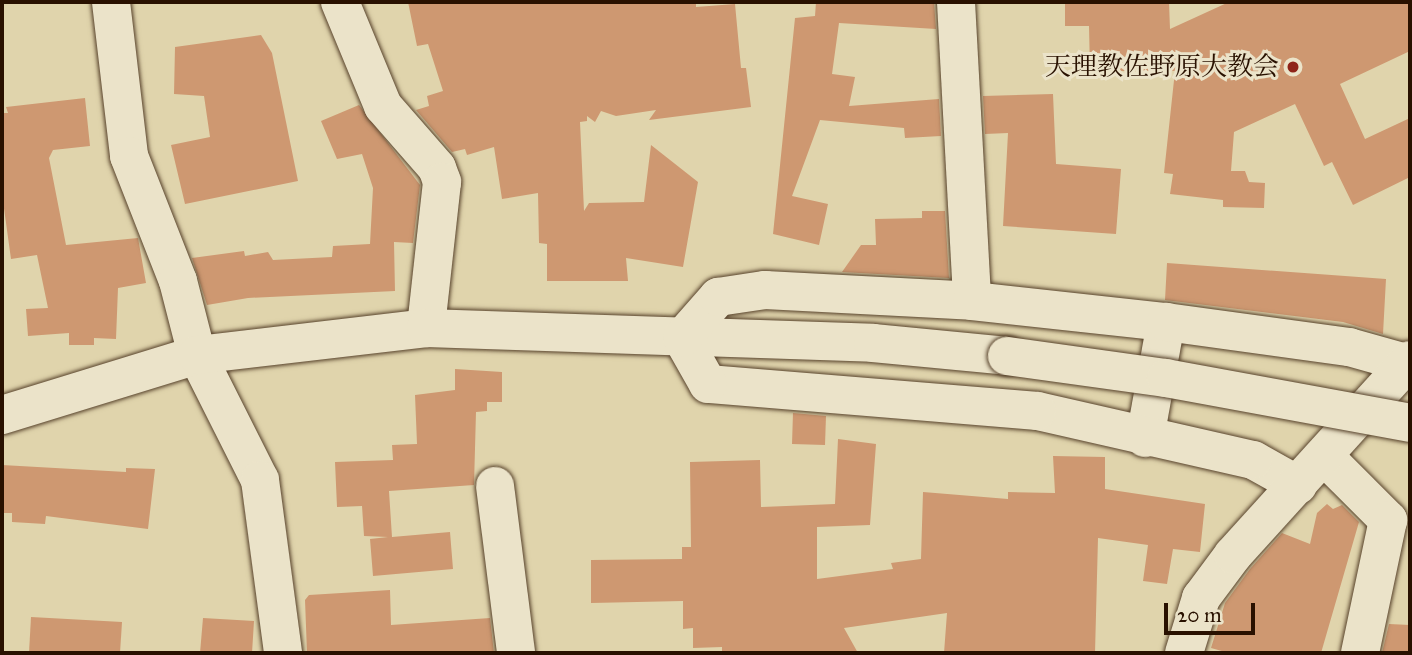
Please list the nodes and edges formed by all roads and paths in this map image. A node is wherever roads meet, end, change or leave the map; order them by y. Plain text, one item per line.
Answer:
1 (111, 2) edge
2 (340, 2) edge
3 (956, 2) edge
4 (972, 301) junction
5 (1166, 322) junction
6 (426, 328) junction
7 (682, 338) junction
8 (197, 355) junction
9 (1410, 363) edge
10 (2, 415) edge
11 (1410, 423) edge
12 (1145, 438) junction
13 (1324, 456) junction
14 (1298, 485) junction
15 (495, 486) dead end
16 (283, 653) edge
17 (516, 653) edge
18 (1184, 653) edge
19 (1360, 653) edge

1 - 8 street
2 - 6 street
3 - 4 street
4 - 5 street
4 - 7 street
5 - 9 street
5 - 12 street
6 - 7 street
6 - 8 street
7 - 11 street, bridge
7 - 12 street
8 - 10 street
8 - 16 street
9 - 13 street
12 - 14 street
13 - 14 street
13 - 19 street
14 - 18 street
15 - 17 street

